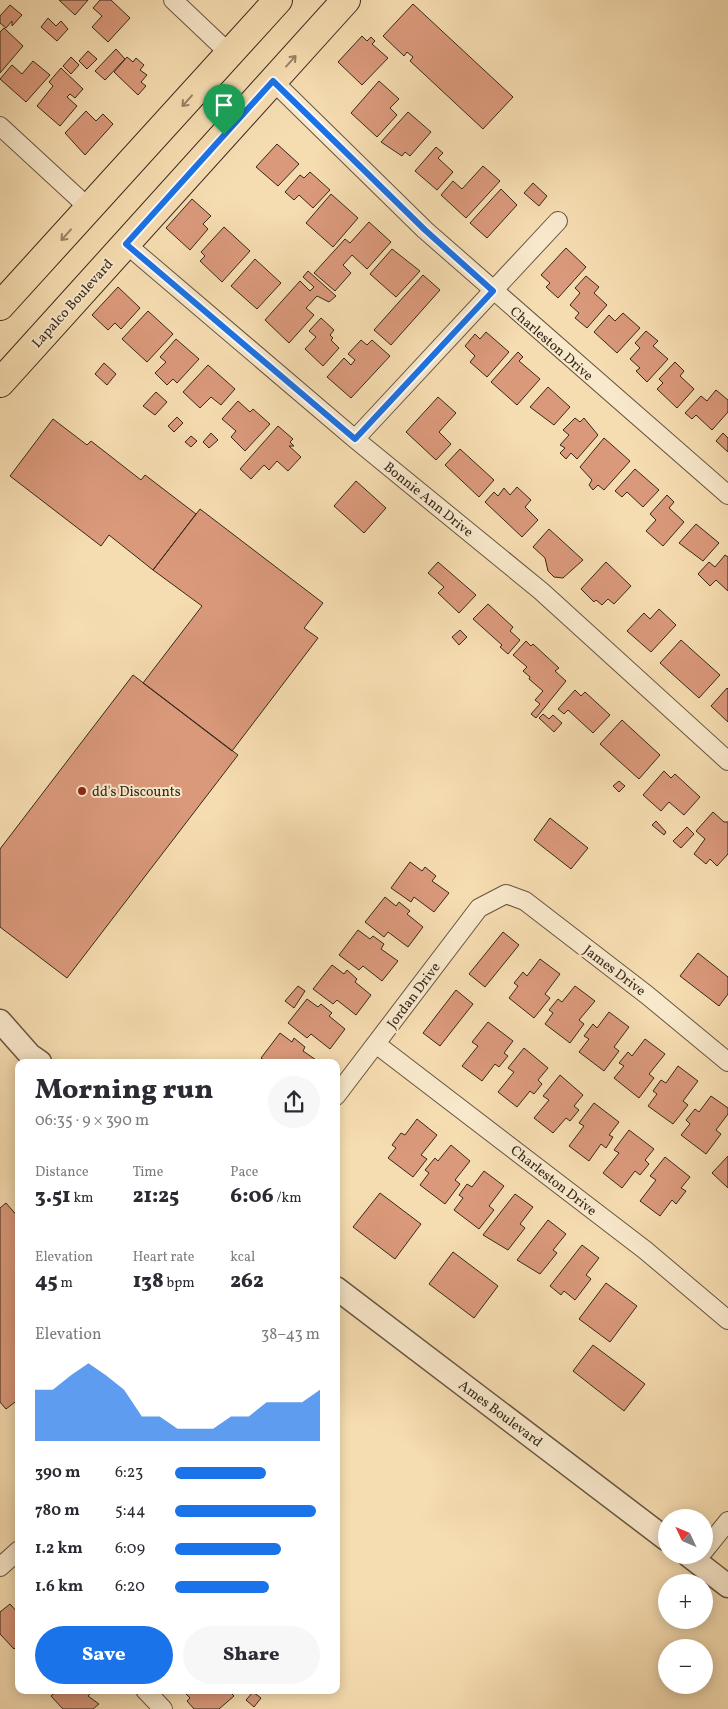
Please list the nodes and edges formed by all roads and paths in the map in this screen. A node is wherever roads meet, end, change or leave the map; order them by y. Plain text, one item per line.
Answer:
1 (173, 0) edge
2 (278, 0) edge
3 (346, 0) edge
4 (230, 54) junction
5 (273, 81) junction
6 (0, 126) edge
7 (90, 209) junction
8 (558, 221) dead end
9 (126, 244) junction
10 (493, 291) junction
11 (0, 306) edge
12 (0, 383) edge
13 (355, 439) junction
14 (728, 496) edge
15 (728, 760) edge
16 (494, 898) joint
17 (0, 1021) edge
18 (0, 1044) edge
19 (376, 1044) junction
20 (35, 1059) edge
21 (728, 1062) edge
22 (340, 1091) edge
23 (340, 1291) edge
24 (728, 1320) edge
25 (728, 1521) edge
26 (658, 1533) edge
27 (713, 1537) edge
28 (15, 1554) edge
29 (706, 1564) edge
30 (0, 1567) edge
31 (728, 1586) edge
32 (149, 1694) edge
33 (163, 1709) edge

1 - 4 street
2 - 4 main road
5 -> 3 main road, Lapalco Boulevard
4 -> 7 main road
5 - 9 main road, Lapalco Boulevard
5 - 10 street, Charleston Drive
6 - 7 street
7 -> 11 main road
8 - 10 street
9 - 12 main road, Lapalco Boulevard
9 - 13 street, Bonnie Ann Drive
10 - 13 street
10 - 14 street, Charleston Drive
13 - 15 street, Bonnie Ann Drive
16 - 19 street, Jordan Drive
16 - 21 street, James Drive
17 - 20 street
18 - 20 street
19 - 22 street, Jordan Drive
19 - 24 street, Charleston Drive
23 - 26 street, Ames Boulevard
25 - 27 street
28 - 30 street
29 - 31 street
32 - 33 street

